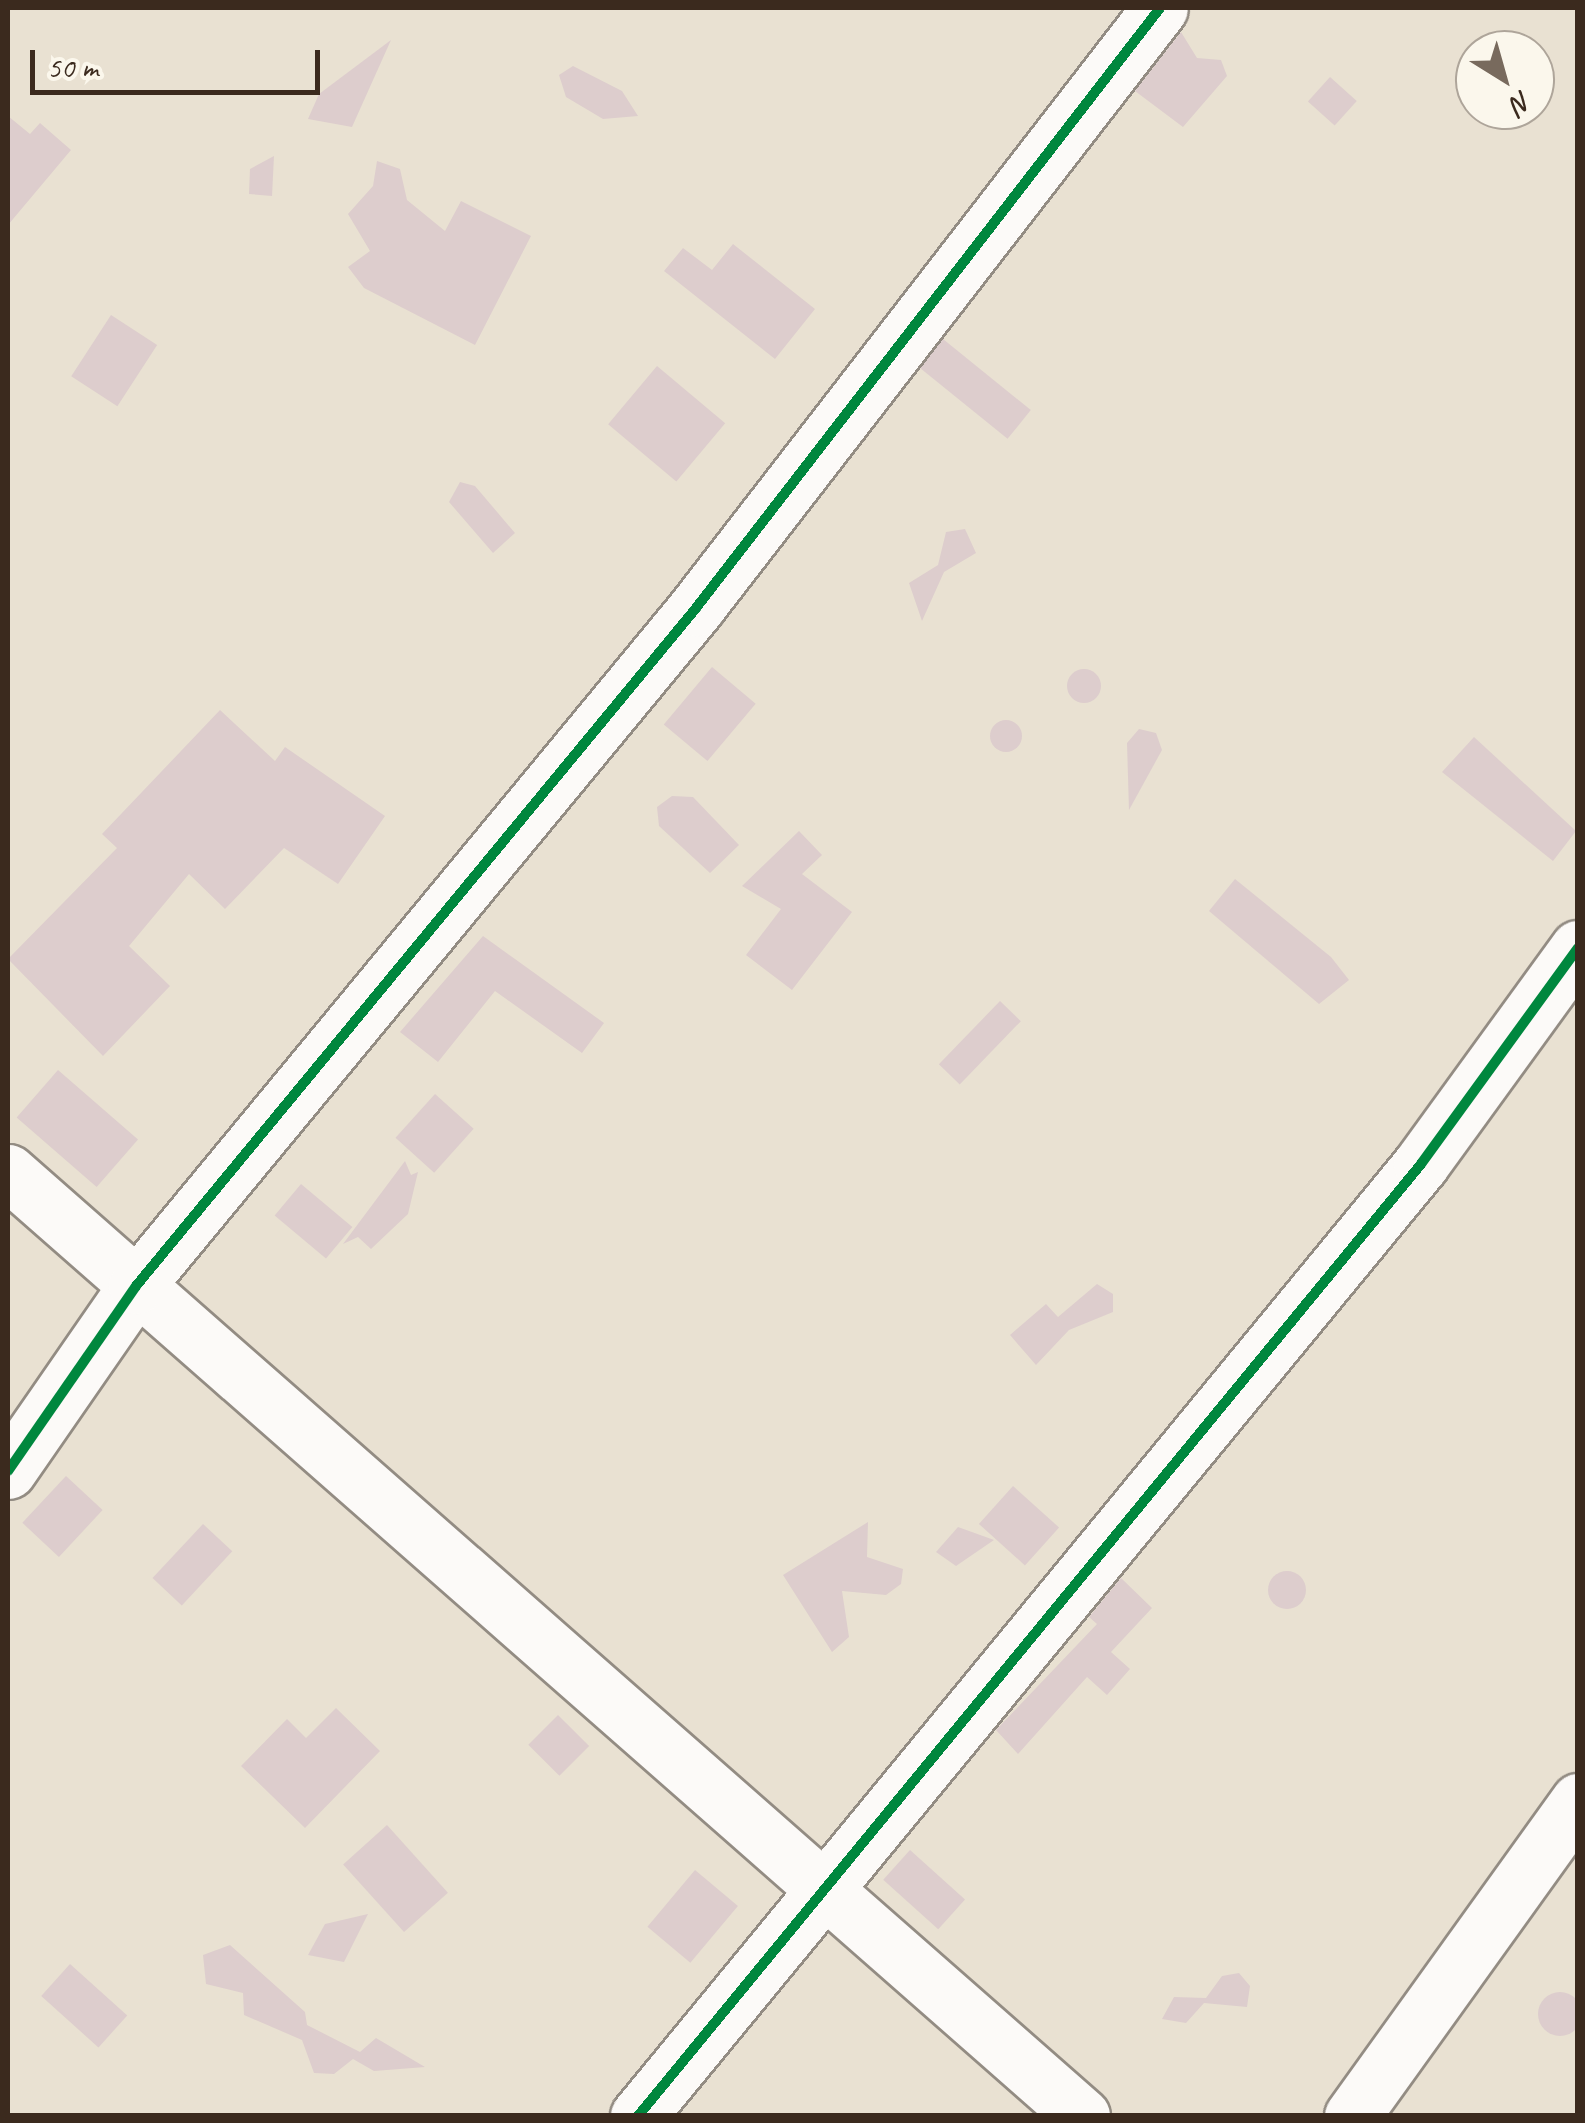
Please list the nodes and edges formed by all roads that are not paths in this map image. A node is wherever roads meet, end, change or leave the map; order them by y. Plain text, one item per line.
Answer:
1 (1160, 8) edge
2 (1578, 948) edge
3 (8, 1172) edge
4 (136, 1286) junction
5 (8, 1472) edge
6 (1578, 1801) edge
7 (817, 1888) junction
8 (638, 2116) edge
9 (1082, 2116) edge
10 (1352, 2116) edge

1 - 4 street
2 - 7 street
3 - 4 street
4 - 5 street
4 - 7 street
6 - 10 street
7 - 8 street
7 - 9 street

